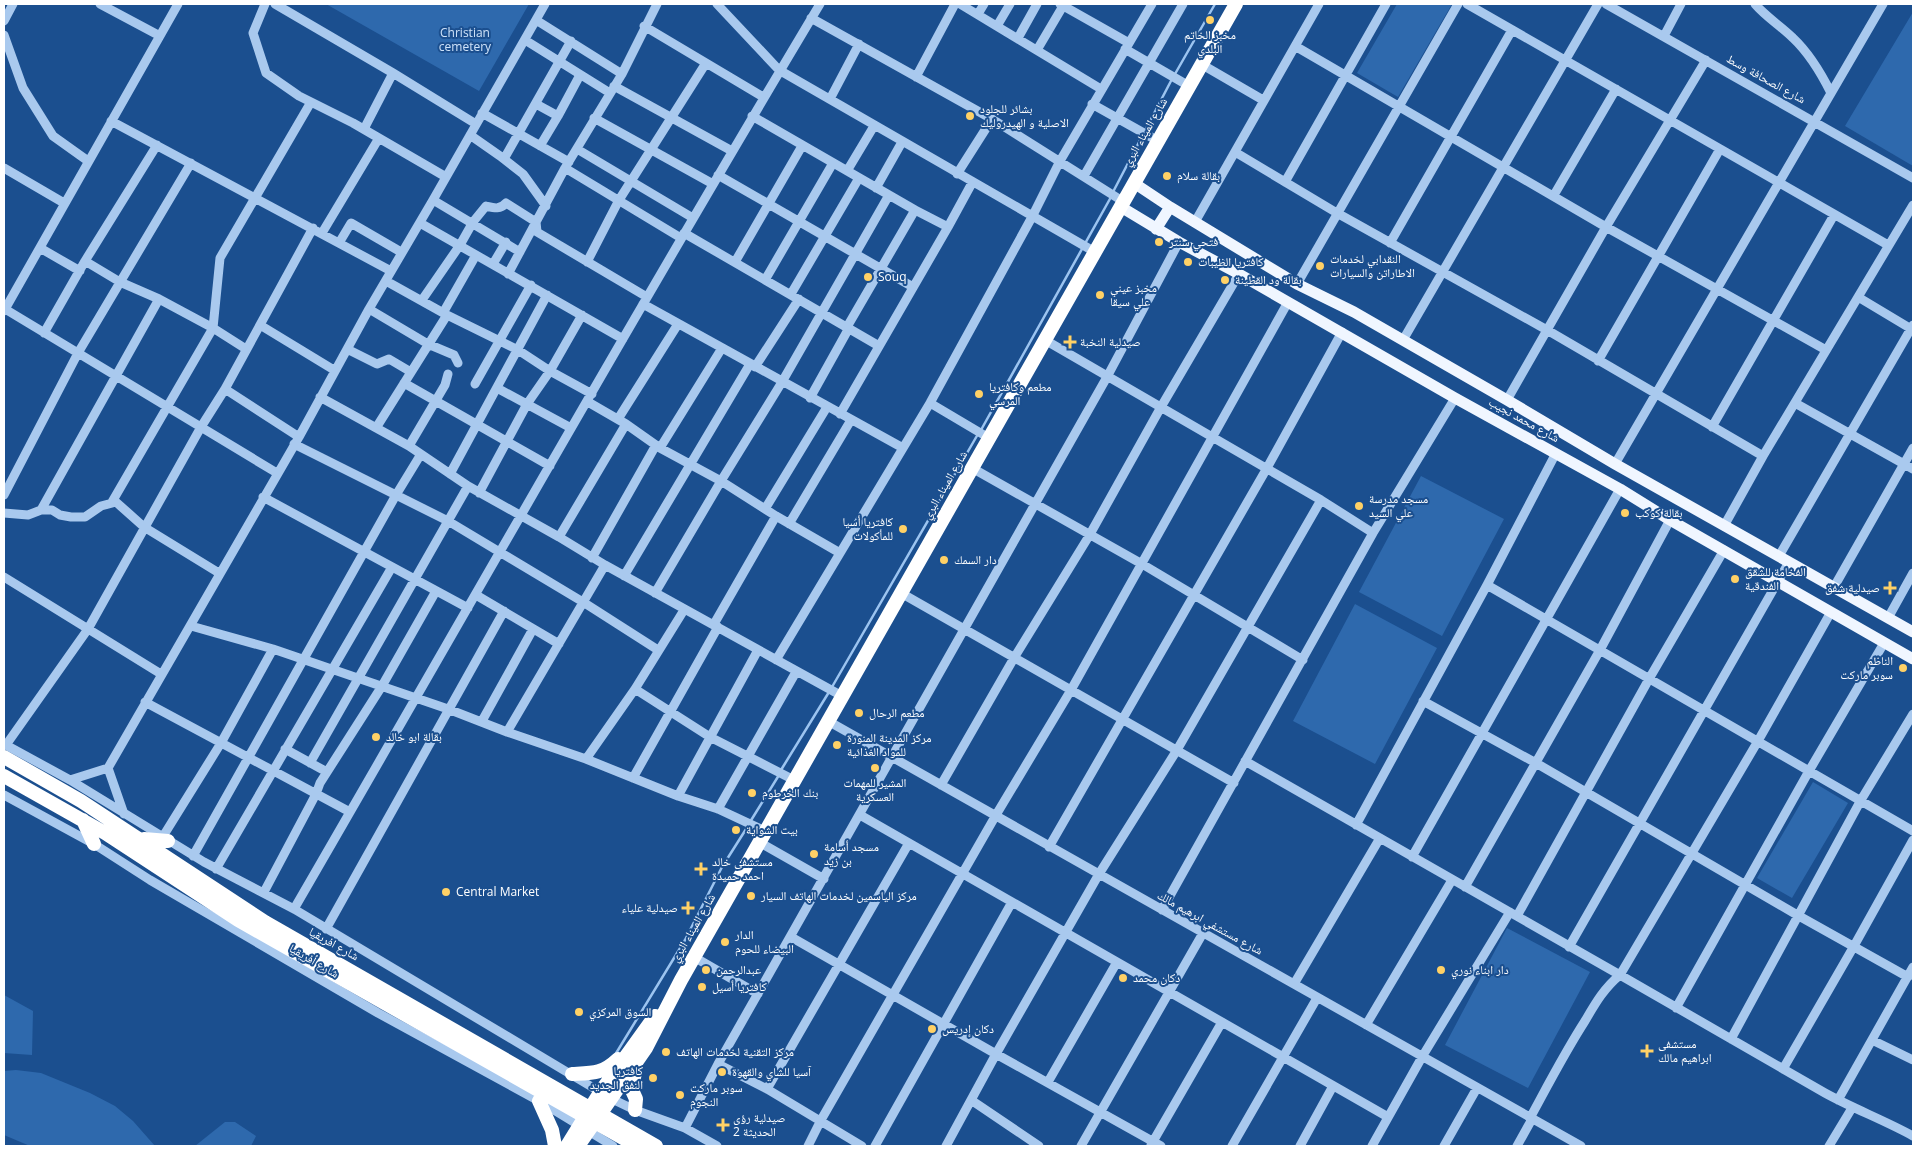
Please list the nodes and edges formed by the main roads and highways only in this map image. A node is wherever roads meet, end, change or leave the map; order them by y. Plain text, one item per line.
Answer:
1 (1236, 4) edge
2 (1134, 183) junction
3 (1122, 204) junction
4 (1170, 207) junction
5 (1156, 229) junction
6 (1913, 632) edge
7 (1913, 660) edge
8 (4, 749) edge
9 (4, 776) edge
10 (82, 820) junction
11 (142, 839) junction
12 (165, 839) road end
13 (94, 844) road end
14 (334, 968) junction
15 (641, 1045) junction
16 (572, 1074) road end
17 (539, 1101) road end
18 (635, 1110) road end
19 (583, 1130) junction
20 (555, 1146) edge
21 (567, 1146) edge
22 (578, 1146) edge
23 (637, 1146) edge
24 (656, 1146) edge

1 - 2 highway, شارع الميناء البري
2 - 3 highway, شارع الميناء البري
2 - 4 main road, شارع محمد نجيب
3 - 5 main road, شارع محمد نجيب
3 - 15 highway, شارع الميناء البري
4 - 5 main road
4 - 6 main road, شارع محمد نجيب
5 - 7 main road, شارع محمد نجيب
8 - 11 highway, شارع افريقيا
9 - 10 highway, شارع افريقيا
10 - 13 highway
10 - 14 highway, شارع افريقيا
11 - 12 highway
11 - 14 highway, شارع افريقيا
14 - 23 highway, شارع افريقيا
14 - 24 highway, شارع افريقيا
15 - 16 highway
15 - 18 highway
15 - 19 highway
17 - 20 highway
19 - 21 highway
19 - 22 highway

